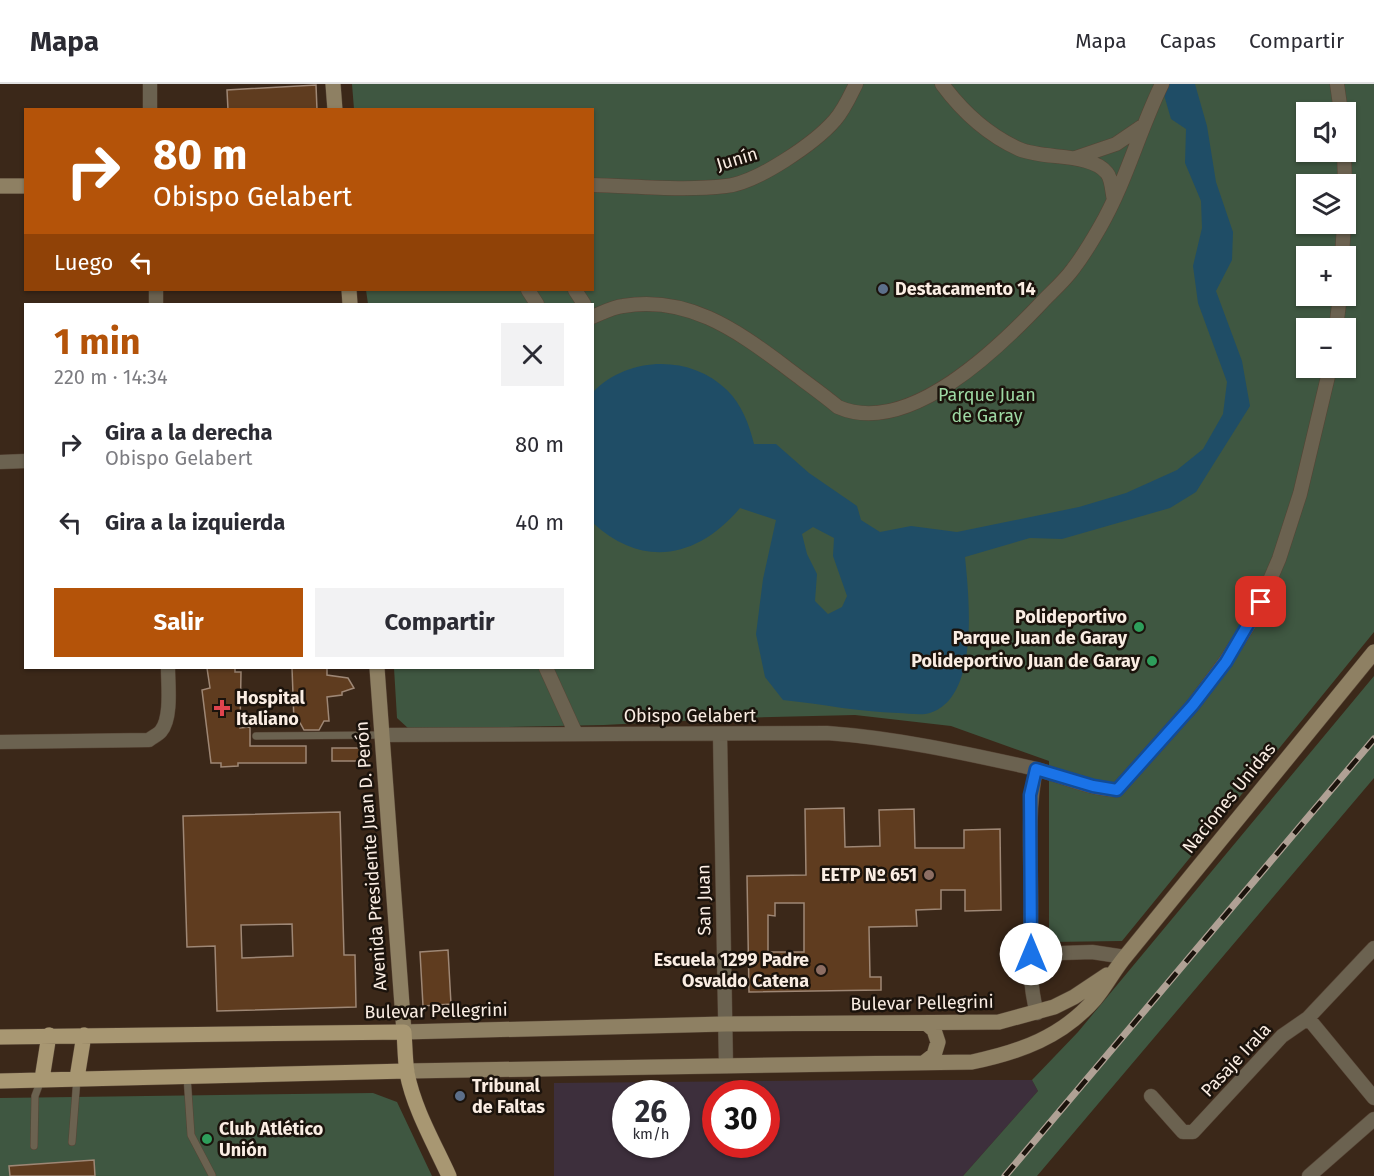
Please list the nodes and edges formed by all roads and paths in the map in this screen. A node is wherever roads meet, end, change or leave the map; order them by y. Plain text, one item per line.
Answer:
1 (150, 84) edge
2 (333, 84) edge
3 (856, 84) edge
4 (942, 84) edge
5 (1337, 84) edge
6 (1159, 90) edge
7 (1340, 102) edge
8 (150, 108) edge
9 (335, 108) edge
10 (1144, 125) junction
11 (1070, 159) junction
12 (594, 185) edge
13 (0, 186) edge
14 (24, 186) edge
15 (1114, 200) junction
16 (594, 316) edge
17 (1328, 378) edge
18 (24, 461) edge
19 (0, 462) edge
20 (1374, 652) edge
21 (168, 669) edge
22 (377, 669) edge
23 (546, 669) edge
24 (576, 734) junction
25 (720, 734) junction
26 (382, 735) junction
27 (256, 736) dead end
28 (0, 742) edge
29 (1036, 769) junction
30 (1374, 948) edge
31 (1031, 954) junction
32 (1125, 957) junction
33 (1114, 970) junction
34 (1037, 1013) junction
35 (1308, 1018) junction
36 (926, 1023) junction
37 (724, 1024) junction
38 (404, 1032) junction
39 (49, 1035) junction
40 (84, 1035) junction
41 (0, 1037) edge
42 (925, 1062) junction
43 (726, 1066) junction
44 (407, 1071) junction
45 (187, 1076) junction
46 (77, 1078) junction
47 (42, 1079) junction
48 (0, 1081) edge
49 (1151, 1096) dead end
50 (1374, 1098) edge
51 (1374, 1119) edge
52 (72, 1142) dead end
53 (34, 1146) dead end
54 (212, 1174) dead end
55 (449, 1176) edge
56 (1309, 1176) edge

1 - 8 street
2 - 9 street
3 - 12 street, Junín
4 - 11 street
5 - 7 street
6 - 10 street
10 - 11 street
10 - 15 street
11 - 15 street
13 - 14 street
15 - 16 street
17 - 29 street, Obispo Gelabert
18 - 19 street
20 - 32 street, Naciones Unidas
21 - 28 street
22 - 26 street, Avenida Presidente Juan D. Perón
23 - 24 street
24 - 25 street, Obispo Gelabert
24 - 26 street, Obispo Gelabert
25 - 29 street, Obispo Gelabert
25 - 37 street, San Juan
26 - 27 lane, Obispo Gelabert
26 - 38 street, Avenida Presidente Juan D. Perón
29 - 31 street
30 - 35 street, Pasaje Irala
31 - 32 street
31 - 34 street
32 - 33 street, Naciones Unidas
33 - 34 street, Bulevar Pellegrini
33 - 42 street
34 - 36 street, Bulevar Pellegrini
35 - 49 street, Pasaje Irala
35 - 50 street
36 - 37 street, Bulevar Pellegrini
36 - 42 street
37 - 38 street, Bulevar Pellegrini
37 - 43 street, San Juan
38 - 40 main road, Bulevar Pellegrini
38 - 44 main road, Avenida Presidente Juan D. Perón
39 - 40 main road, Bulevar Pellegrini
39 - 41 main road, Bulevar Pellegrini
39 - 47 main road
40 - 46 main road
42 - 43 street
43 - 44 street
44 - 45 main road
44 - 55 main road, Avenida Presidente Juan D. Perón
45 - 46 main road
45 - 54 lane
46 - 47 main road
46 - 52 lane
47 - 48 main road
47 - 53 lane
51 - 56 street

